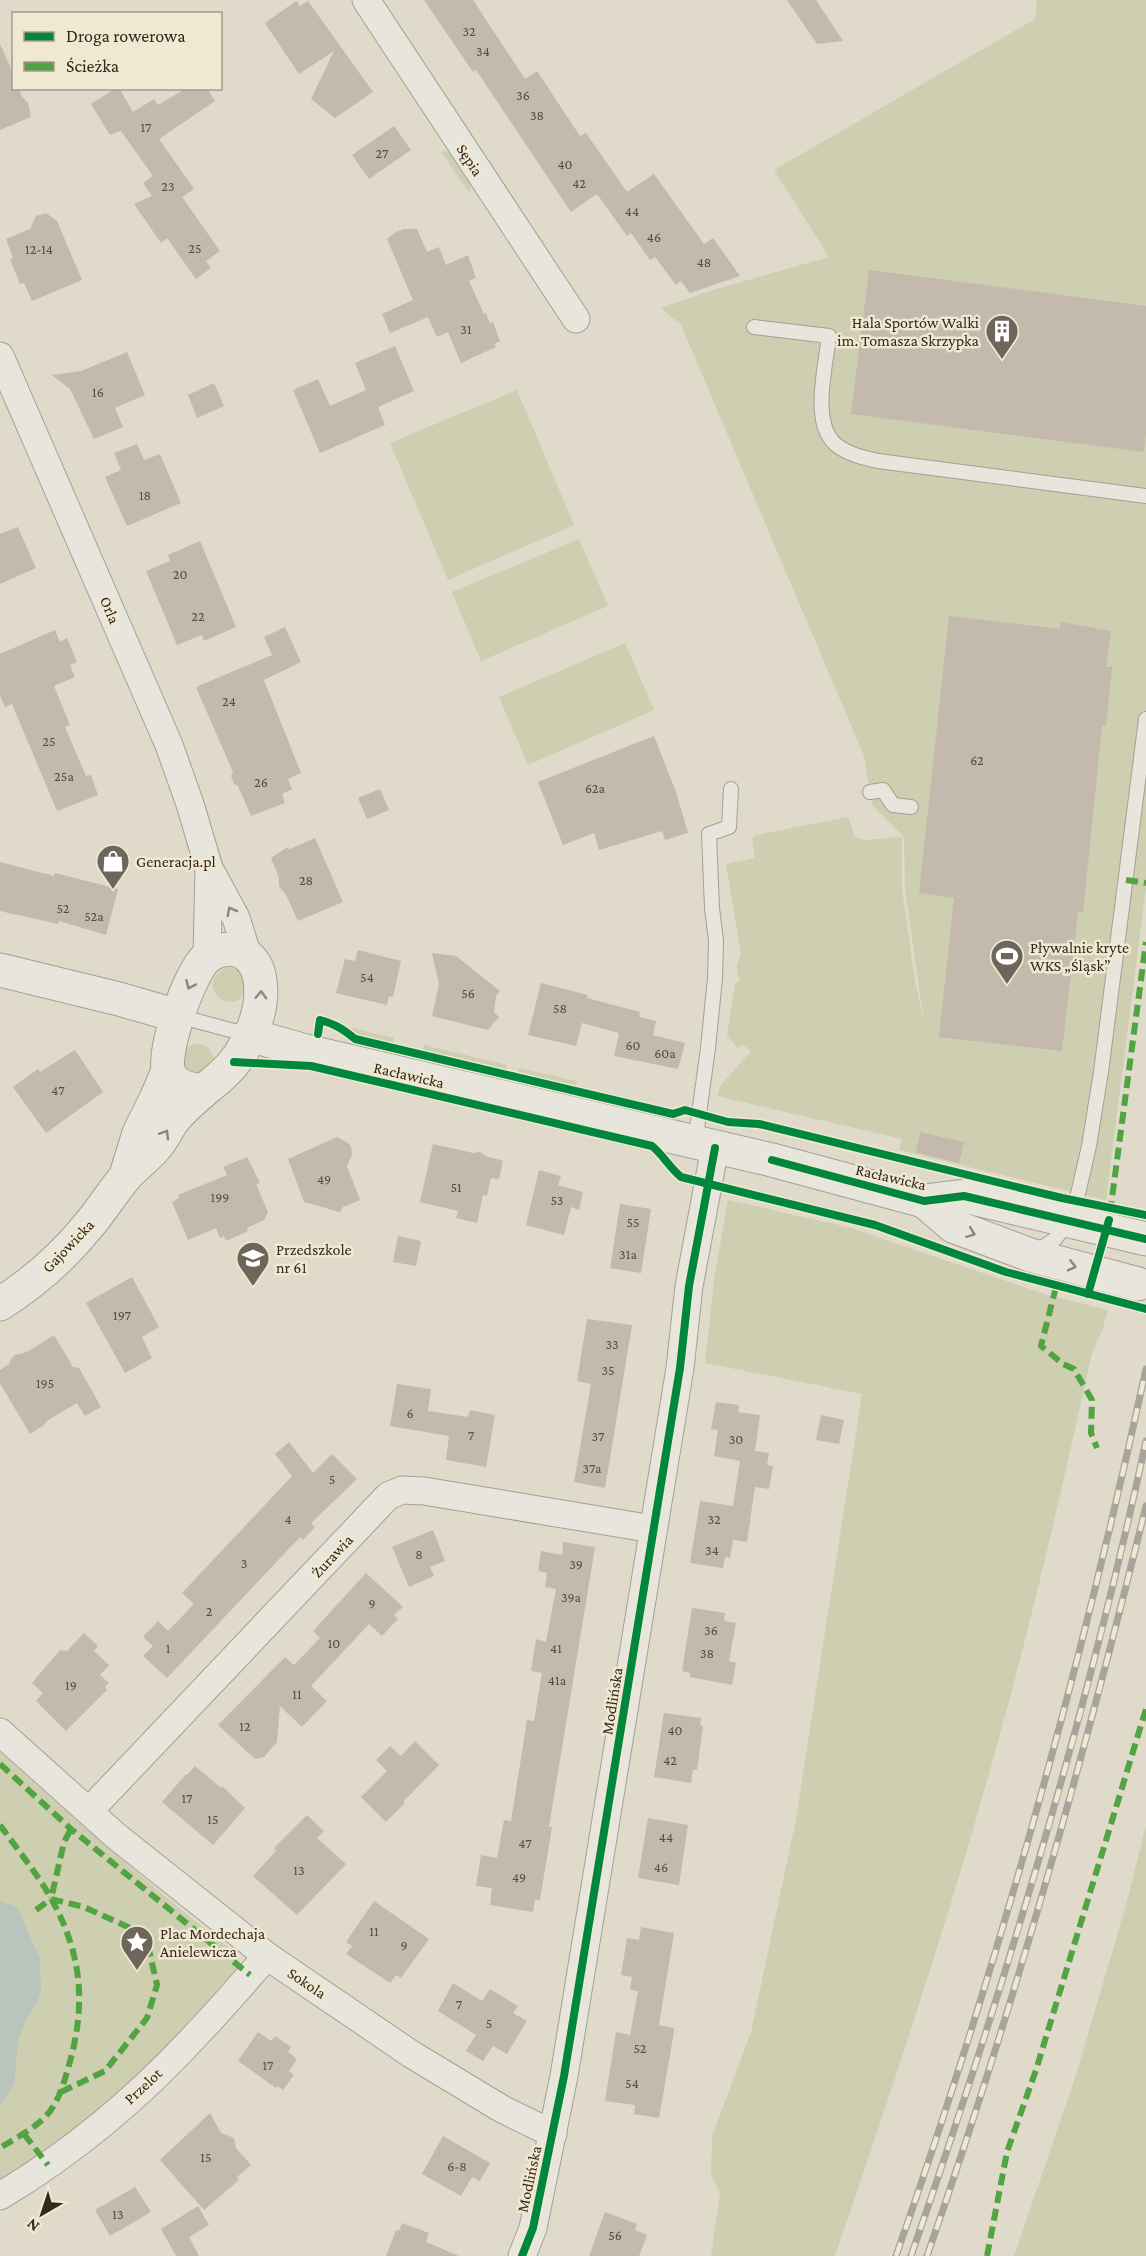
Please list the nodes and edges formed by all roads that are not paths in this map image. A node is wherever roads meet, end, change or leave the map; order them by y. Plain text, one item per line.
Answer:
1 (366, 0) edge
2 (576, 319) dead end
3 (754, 327) dead end
4 (0, 356) edge
5 (1146, 496) edge
6 (1146, 719) edge
7 (731, 789) dead end
8 (870, 792) dead end
9 (910, 807) dead end
10 (209, 868) junction
11 (248, 956) junction
12 (207, 957) junction
13 (0, 970) edge
14 (178, 1016) junction
15 (249, 1035) junction
16 (168, 1071) junction
17 (203, 1090) junction
18 (705, 1145) junction
19 (125, 1177) junction
20 (924, 1201) junction
21 (1069, 1221) junction
22 (1146, 1239) edge
23 (1030, 1255) junction
24 (1138, 1284) dead end
25 (0, 1304) edge
26 (653, 1529) junction
27 (0, 1732) edge
28 (89, 1811) junction
29 (267, 1956) junction
30 (553, 2134) junction
31 (0, 2196) edge
32 (522, 2256) edge

1 - 2 street, Sępia
3 - 5 lane
4 - 10 street, Orla
6 - 21 lane
7 - 18 lane
8 - 9 lane
11 -> 10 street, Orla
10 - 12 street, Orla
11 - 12 street
15 -> 11 street
12 -> 14 street
13 - 14 street, Racławicka
14 - 15 lane, Racławicka
14 - 16 street, Gajowicka
15 - 17 street, Gajowicka
15 - 18 street, Racławicka
16 - 17 street
16 - 19 street, Gajowicka
19 -> 17 street, Gajowicka
18 - 20 street, Racławicka
18 - 26 street, Modlińska
19 - 25 street, Gajowicka
20 - 21 street, Racławicka
20 -> 23 street, Racławicka
21 - 22 street, Racławicka
21 - 23 lane
23 -> 24 street, Racławicka
26 - 28 street, Żurawia
26 - 30 street, Modlińska
27 - 28 street, Sokola
28 - 29 street, Sokola
29 - 30 street, Sokola
29 - 31 street, Przelot
30 - 32 street, Modlińska

